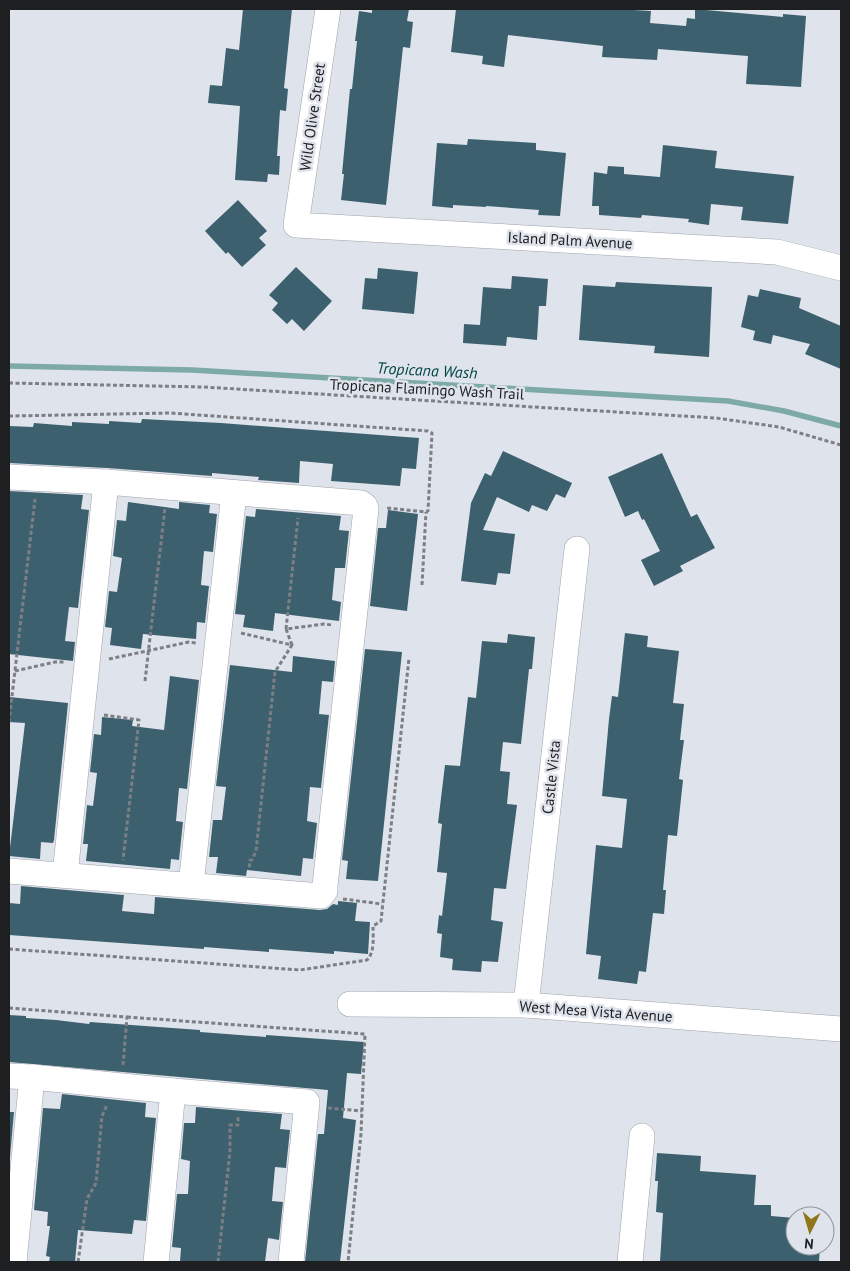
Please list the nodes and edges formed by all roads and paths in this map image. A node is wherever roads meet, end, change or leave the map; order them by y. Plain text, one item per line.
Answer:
1 (328, 9) edge
2 (296, 224) joint
3 (841, 268) edge
4 (9, 383) edge
5 (9, 416) edge
6 (841, 446) edge
7 (9, 478) edge
8 (50, 479) junction
9 (106, 482) junction
10 (169, 487) junction
11 (234, 493) junction
12 (301, 498) junction
13 (365, 506) junction
14 (426, 512) junction
15 (577, 549) dead end
16 (422, 586) dead end
17 (353, 627) junction
18 (286, 629) junction
19 (292, 645) dead end
20 (145, 681) dead end
21 (82, 712) junction
22 (9, 716) edge
23 (9, 722) edge
24 (9, 871) edge
25 (64, 875) junction
26 (131, 880) junction
27 (191, 885) junction
28 (321, 896) junction
29 (382, 904) dead end
30 (350, 1004) dead end
31 (526, 1005) junction
32 (841, 1029) edge
33 (21, 1076) edge
34 (173, 1091) junction
35 (239, 1096) junction
36 (307, 1106) junction
37 (362, 1111) dead end
38 (642, 1136) dead end
39 (14, 1262) edge
40 (156, 1262) edge
41 (218, 1262) edge
42 (291, 1262) edge
43 (630, 1262) edge

1 - 2 street, Wild Olive Street
2 - 3 street, Island Palm Avenue
4 - 6 path, Tropicana Flamingo Wash Trail
5 - 14 path
7 - 8 street
8 - 9 street
8 - 22 path
9 - 10 street
9 - 21 street
10 - 11 street
10 - 20 path
11 - 12 street
11 - 27 street
12 - 13 street
12 - 18 path
13 - 14 path
13 - 17 street
14 - 16 path
15 - 31 street, Castle Vista
17 - 18 path
17 - 28 street
18 - 19 path
21 - 25 street
21 - 26 path
22 - 23 path
24 - 25 street
25 - 26 street
26 - 27 street
27 - 28 street
28 - 29 path
30 - 31 street, West Mesa Vista Avenue
31 - 32 street, West Mesa Vista Avenue
33 - 34 street
33 - 39 street
34 - 35 street
34 - 40 street
35 - 36 street
35 - 41 path
36 - 37 path
36 - 42 street
38 - 43 street

